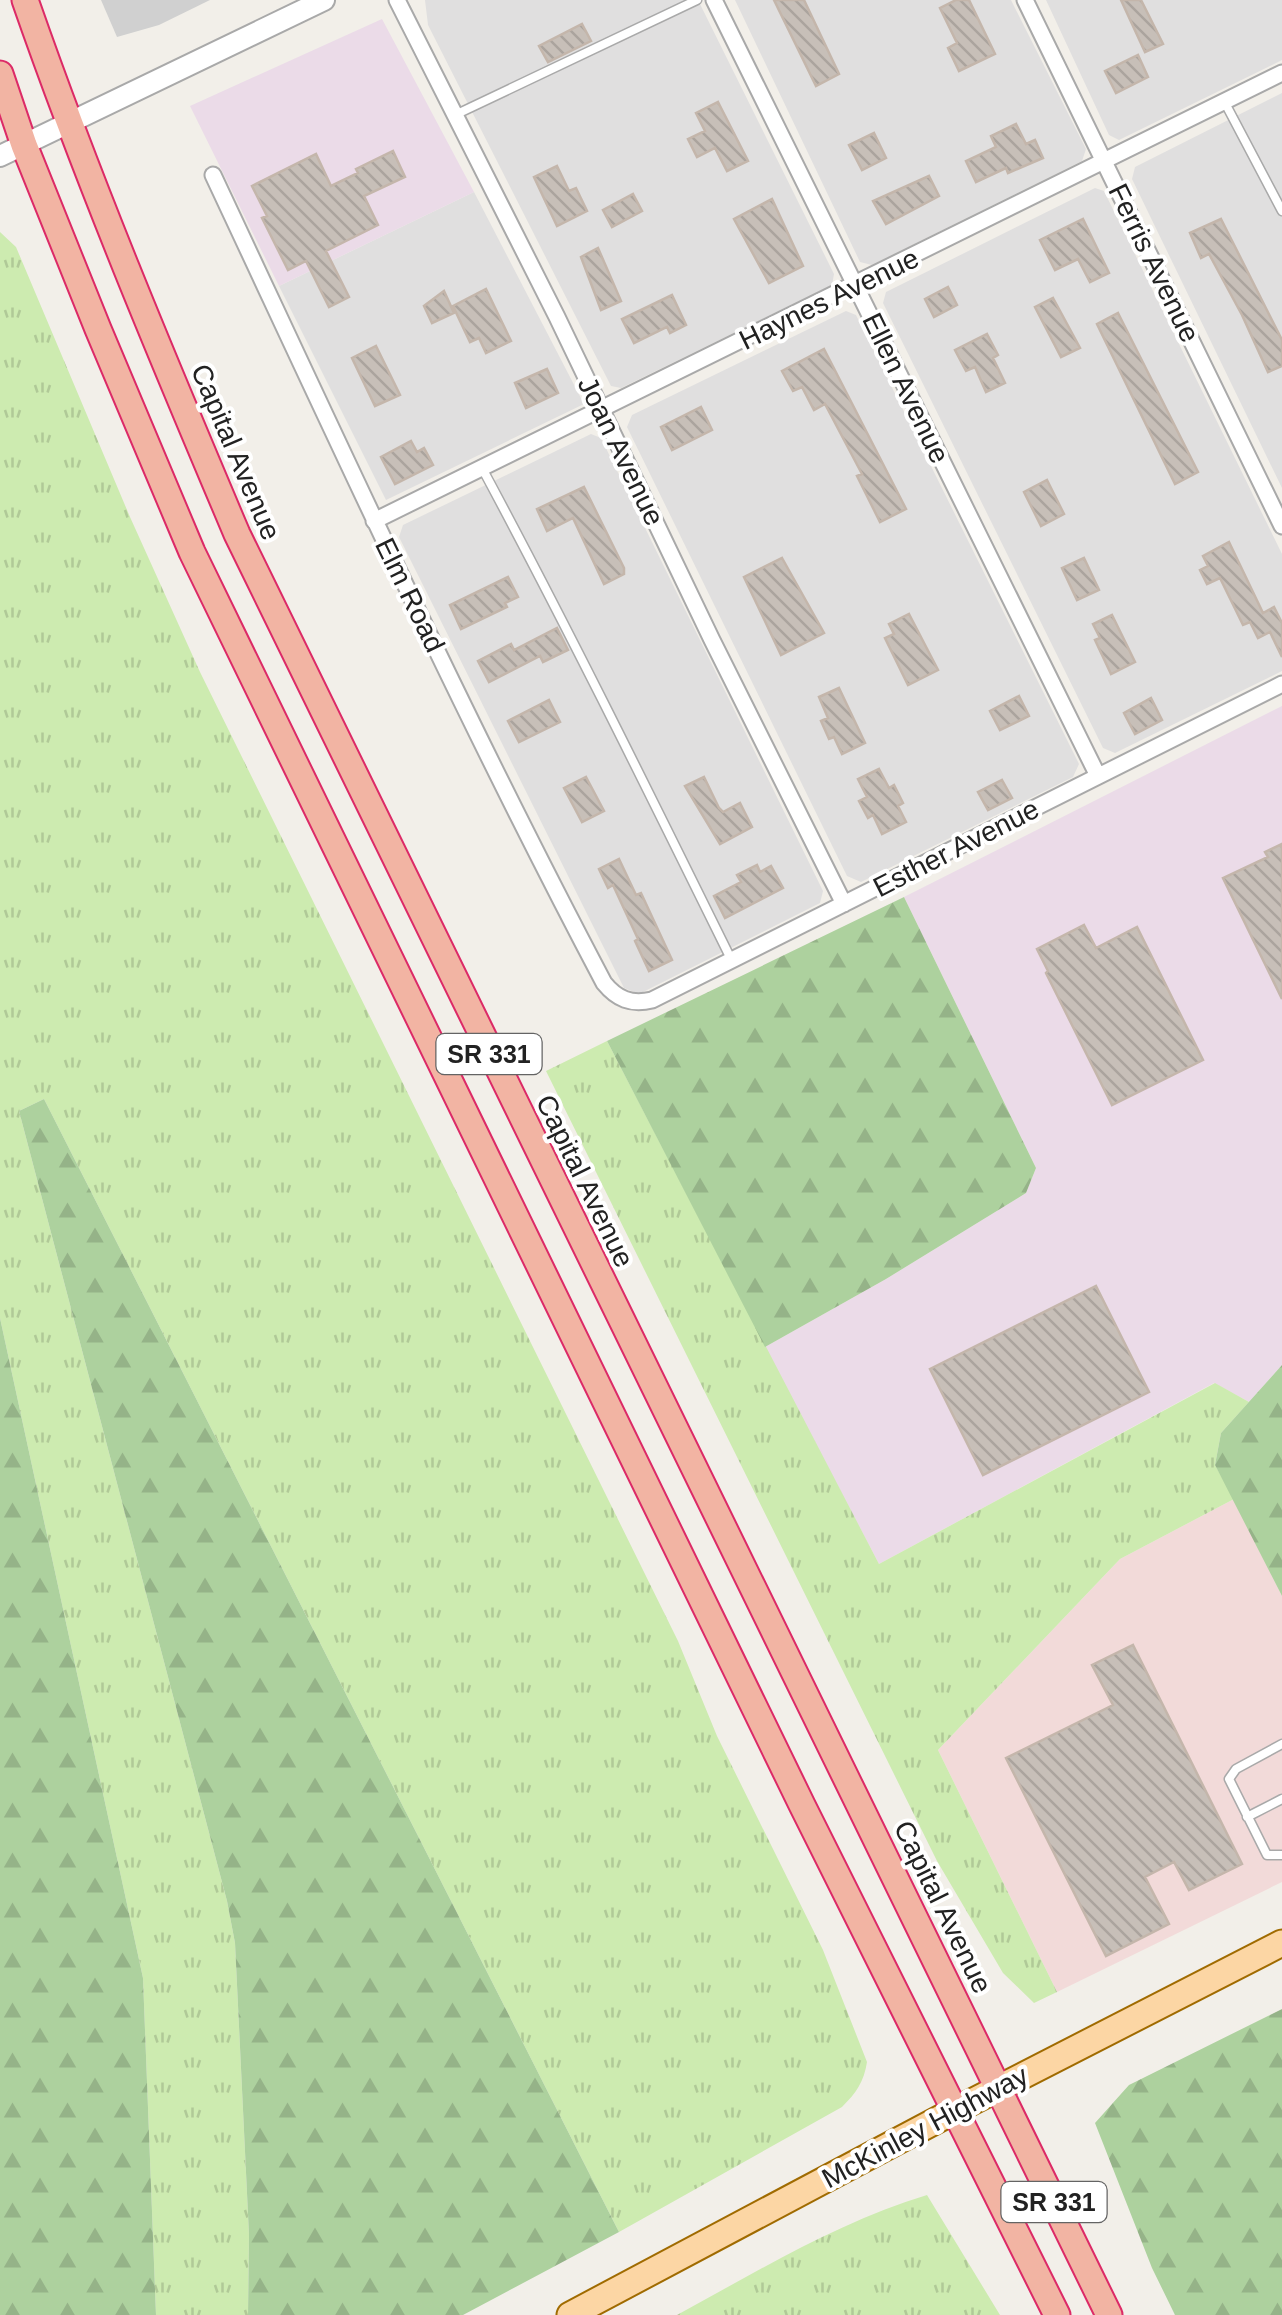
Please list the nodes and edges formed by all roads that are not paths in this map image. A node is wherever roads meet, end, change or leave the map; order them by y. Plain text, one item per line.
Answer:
1 (25, 0) edge
2 (324, 0) edge
3 (397, 0) edge
4 (696, 0) edge
5 (714, 0) edge
6 (1024, 0) edge
7 (1282, 73) edge
8 (0, 74) edge
9 (1224, 101) junction
10 (454, 115) junction
11 (68, 124) junction
12 (24, 145) junction
13 (0, 156) edge
14 (1104, 162) junction
15 (213, 175) dead end
16 (1282, 211) edge
17 (856, 286) junction
18 (602, 411) junction
19 (482, 468) junction
20 (374, 521) junction
21 (1282, 526) edge
22 (1282, 684) edge
23 (1098, 776) junction
24 (844, 904) junction
25 (731, 960) junction
26 (627, 1001) joint
27 (1282, 1744) edge
28 (1282, 1799) edge
29 (1247, 1817) junction
30 (1282, 1855) edge
31 (1282, 1943) edge
32 (998, 2088) junction
33 (956, 2110) junction
34 (570, 2315) edge
35 (1057, 2315) edge
36 (1109, 2315) edge

1 - 11 highway, Capital Avenue / SR 331
2 - 11 street
3 - 10 street, Joan Avenue
4 - 10 lane
5 - 17 street, Ellen Avenue
6 - 14 street, Ferris Avenue
7 - 9 street, Haynes Avenue
8 - 12 highway, SR 331
9 - 14 street, Haynes Avenue
9 - 16 lane
10 - 18 street, Joan Avenue
11 - 12 street
11 - 32 highway, Capital Avenue / SR 331
12 - 13 street
12 - 33 highway, SR 331
14 - 17 street, Haynes Avenue
14 - 21 street, Ferris Avenue
15 - 20 street, Elm Road
17 - 18 street, Haynes Avenue
17 - 23 street, Ellen Avenue
18 - 19 street, Haynes Avenue
18 - 24 street, Joan Avenue
19 - 20 street, Haynes Avenue
19 - 25 lane
20 - 26 street, Elm Road
22 - 23 street, Esther Avenue
23 - 24 street, Esther Avenue
24 - 25 street, Esther Avenue
25 - 26 street, Esther Avenue
27 - 29 lane
28 - 29 lane
29 - 30 lane
31 - 32 main road, McKinley Highway
32 - 33 main road, McKinley Highway
32 - 36 highway, Capital Avenue / SR 331
33 - 34 main road, McKinley Highway
33 - 35 highway, SR 331

